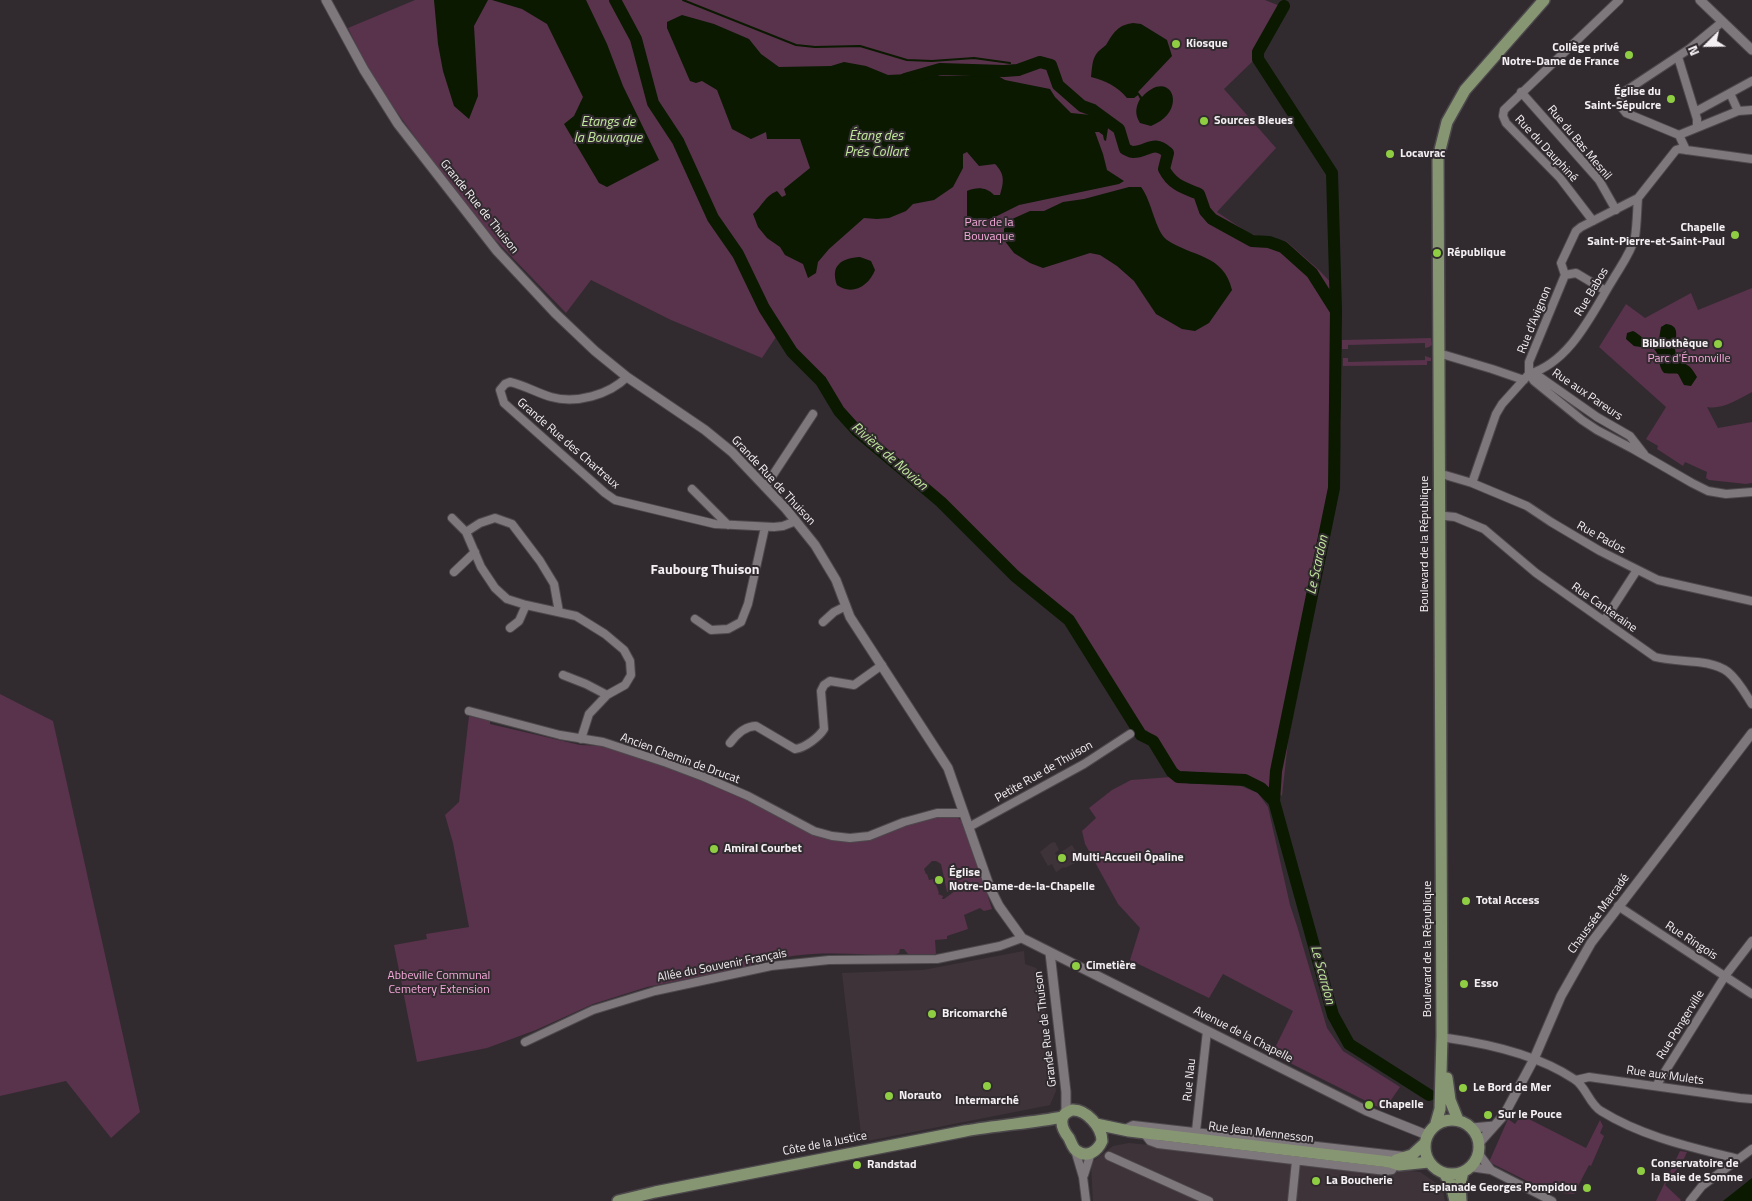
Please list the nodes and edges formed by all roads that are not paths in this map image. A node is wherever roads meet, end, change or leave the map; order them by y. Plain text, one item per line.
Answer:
1 (326, 0) edge
2 (1544, 0) edge
3 (1551, 0) edge
4 (1619, 0) edge
5 (1700, 0) edge
6 (1722, 22) junction
7 (1752, 50) edge
8 (1678, 57) junction
9 (1752, 81) edge
10 (1521, 92) junction
11 (1730, 93) junction
12 (1752, 110) edge
13 (1738, 111) junction
14 (1695, 112) junction
15 (1697, 127) junction
16 (1676, 134) junction
17 (1686, 150) junction
18 (1752, 159) edge
19 (1638, 198) junction
20 (1616, 210) junction
21 (1593, 221) junction
22 (1565, 275) junction
23 (1606, 291) junction
24 (1445, 355) junction
25 (627, 377) junction
26 (1527, 377) junction
27 (814, 414) dead end
28 (1645, 455) junction
29 (1446, 475) junction
30 (1472, 483) junction
31 (765, 487) junction
32 (692, 489) dead end
33 (1752, 492) edge
34 (1445, 516) junction
35 (452, 518) dead end
36 (796, 521) junction
37 (728, 525) junction
38 (765, 527) junction
39 (466, 532) junction
40 (475, 552) junction
41 (1636, 570) junction
42 (454, 572) dead end
43 (1752, 601) edge
44 (526, 605) junction
45 (846, 606) junction
46 (559, 612) junction
47 (695, 620) dead end
48 (1604, 621) junction
49 (823, 622) dead end
50 (510, 628) dead end
51 (882, 665) junction
52 (563, 675) dead end
53 (607, 695) junction
54 (1752, 704) edge
55 (469, 711) dead end
56 (1752, 733) edge
57 (1130, 734) dead end
58 (581, 739) junction
59 (730, 743) dead end
60 (964, 813) junction
61 (969, 827) junction
62 (1618, 906) junction
63 (1022, 938) junction
64 (1752, 941) edge
65 (1050, 953) junction
66 (1725, 976) junction
67 (1752, 994) edge
68 (1207, 1031) junction
69 (1448, 1038) junction
70 (525, 1042) dead end
71 (1534, 1059) junction
72 (1576, 1080) junction
73 (1656, 1086) junction
74 (1066, 1092) junction
75 (1752, 1099) edge
76 (1079, 1110) junction
77 (1064, 1119) junction
78 (1458, 1120) junction
79 (1096, 1124) junction
80 (1436, 1124) junction
81 (1495, 1126) junction
82 (1472, 1128) junction
83 (1126, 1131) junction
84 (1196, 1132) junction
85 (1144, 1133) junction
86 (1425, 1140) junction
87 (1102, 1141) junction
88 (1479, 1148) junction
89 (1752, 1149) edge
90 (1075, 1150) junction
91 (1091, 1153) junction
92 (1109, 1156) dead end
93 (1408, 1157) junction
94 (1738, 1158) junction
95 (1296, 1161) junction
96 (1429, 1162) junction
97 (1394, 1163) junction
98 (1467, 1169) junction
99 (1491, 1170) junction
100 (1444, 1173) junction
101 (1083, 1177) junction
102 (1190, 1197) edge
103 (618, 1201) edge
104 (1086, 1201) edge
105 (1209, 1201) edge
106 (1292, 1201) edge
107 (1455, 1201) edge
108 (1460, 1201) edge
109 (1552, 1201) edge
110 (1690, 1201) edge

1 - 25 street, Grande Rue de Thuison
2 - 80 main road, Boulevard de la République
3 - 24 main road, Boulevard de la République
4 - 10 street
5 - 6 street
6 - 7 street
6 - 8 street
8 - 14 street
8 - 16 street
9 - 11 street
10 - 20 street, Rue du Bas Mesnil
10 - 21 street, Rue du Dauphiné
11 - 13 street
11 - 14 street
12 - 13 street
13 - 15 street
14 - 15 street
15 - 16 street
16 - 17 street
17 - 18 street
17 - 19 street
19 - 20 street
19 - 23 street, Rue Babos
20 - 21 street
21 - 22 street
22 - 23 street
22 - 26 street, Rue d'Avignon
23 - 26 street, Rue Babos
24 - 26 street
24 - 29 main road, Boulevard de la République
25 - 31 street, Grande Rue de Thuison
25 - 37 street, Grande Rue des Chartreux
26 - 28 street, Rue aux Pareurs
26 - 28 street, Rue aux Pareurs
26 - 30 street
27 - 31 street
28 - 33 street, Rue aux Pareurs
29 - 30 street, Rue Pados
29 - 34 main road, Boulevard de la République
30 - 41 street, Rue Pados
31 - 36 street, Grande Rue de Thuison
32 - 37 street
34 - 48 street, Rue Canteraine
34 - 69 main road, Boulevard de la République
35 - 39 street
36 - 38 street, Grande Rue des Chartreux
36 - 45 street, Grande Rue de Thuison
37 - 38 street, Grande Rue des Chartreux
38 - 47 street
39 - 40 street
39 - 46 street
40 - 42 street
40 - 44 street
41 - 43 street, Rue Pados
41 - 48 street
44 - 46 street
44 - 50 street
45 - 49 street
45 - 51 street, Grande Rue de Thuison
46 - 53 street
48 - 54 street, Rue Canteraine
51 - 59 street
51 - 60 street, Grande Rue de Thuison
52 - 53 street
53 - 58 street
55 - 58 street, Ancien Chemin de Drucat
56 - 62 street, Chaussée Marcadé
57 - 61 street, Petite Rue de Thuison
58 - 60 street, Ancien Chemin de Drucat
60 - 61 street, Grande Rue de Thuison
61 - 63 street, Grande Rue de Thuison
62 - 66 street, Rue Ringois
62 - 71 street, Chaussée Marcadé
63 - 65 street, Grande Rue de Thuison
63 - 70 street, Allée du Souvenir Français
64 - 66 street, Rue Pongerville
65 - 68 street, Avenue de la Chapelle
65 - 74 street, Grande Rue de Thuison
66 - 67 street, Rue Ringois
66 - 73 street, Rue Pongerville
68 - 84 street, Rue Nau
68 - 86 street, Avenue de la Chapelle
69 - 71 street
69 - 78 main road, Boulevard de la République
71 - 72 street
71 - 81 street, Chaussée Marcadé
72 - 73 street, Rue aux Mulets
72 - 94 street
73 - 75 street, Rue aux Mulets
74 - 76 street, Grande Rue de Thuison
74 - 77 street, Grande Rue de Thuison
76 - 77 main road
76 - 79 main road
77 - 90 main road
77 - 103 main road, Côte de la Justice
78 - 80 main road
78 - 82 main road
79 - 83 main road, Rue Jean Mennesson
79 - 87 main road
80 - 86 main road
81 - 82 street
81 - 88 street, Chaussée Marcadé
82 - 88 main road
83 - 84 street
83 - 85 main road, Rue Jean Mennesson
83 - 87 main road, Rue Jean Mennesson
84 - 93 street
85 - 95 street
85 - 97 main road, Rue Jean Mennesson
86 - 93 main road, Rue Jean Mennesson
86 - 96 main road
87 - 91 main road
88 - 98 main road
88 - 99 street
89 - 94 street
90 - 91 main road
90 - 101 street
91 - 101 street
92 - 102 street
93 - 97 main road, Rue Jean Mennesson
94 - 110 street
95 - 97 street
95 - 106 street
96 - 97 main road, Rue Jean Mennesson
96 - 100 main road
98 - 99 street
98 - 100 main road
98 - 108 main road
99 - 109 street
100 - 107 main road
101 - 104 street
102 - 105 street

